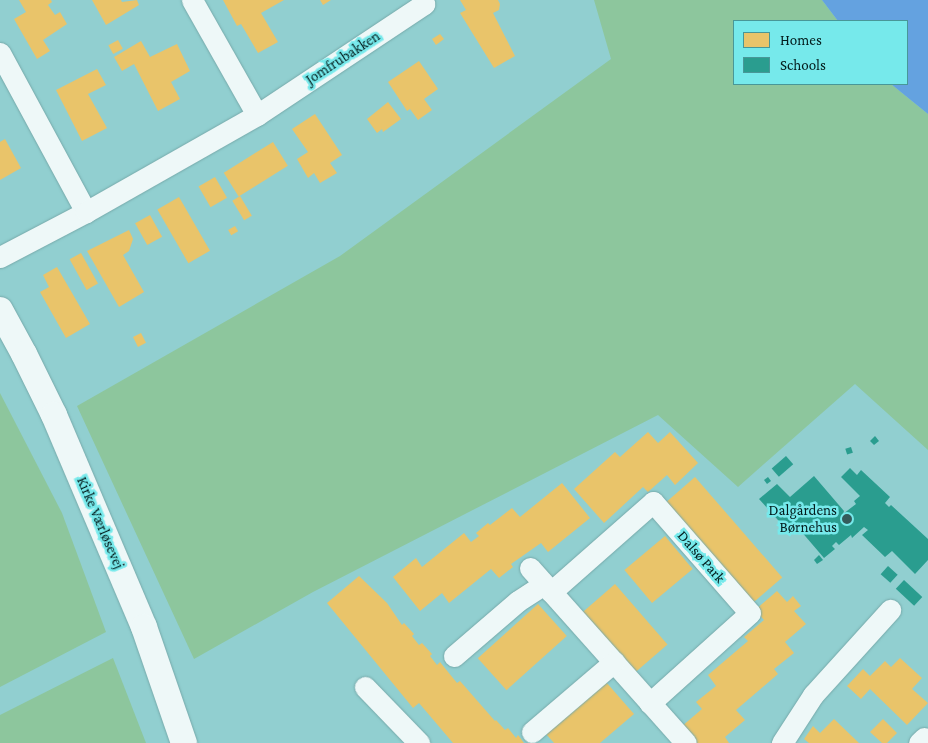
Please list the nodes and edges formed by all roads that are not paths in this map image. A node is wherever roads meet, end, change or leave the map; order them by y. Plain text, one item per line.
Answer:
1 (192, 0) edge
2 (422, 0) edge
3 (0, 53) edge
4 (257, 115) junction
5 (86, 212) junction
6 (0, 257) edge
7 (0, 310) edge
8 (530, 568) dead end
9 (548, 588) junction
10 (890, 610) dead end
11 (454, 656) dead end
12 (614, 662) junction
13 (365, 687) dead end
14 (650, 703) junction
15 (532, 732) dead end
16 (679, 741) edge
17 (184, 743) edge
18 (419, 743) edge
19 (782, 743) edge

1 - 4 street
2 - 4 street, Jomfrubakken
3 - 5 street
4 - 5 street, Jomfrubakken
5 - 6 street, Jomfrubakken
7 - 17 street, Kirke Værløsevej
8 - 9 street
9 - 11 street, Dalsø Park
9 - 12 street
9 - 14 street, Dalsø Park
10 - 19 street
12 - 14 street
12 - 15 street
13 - 18 street
14 - 16 street

